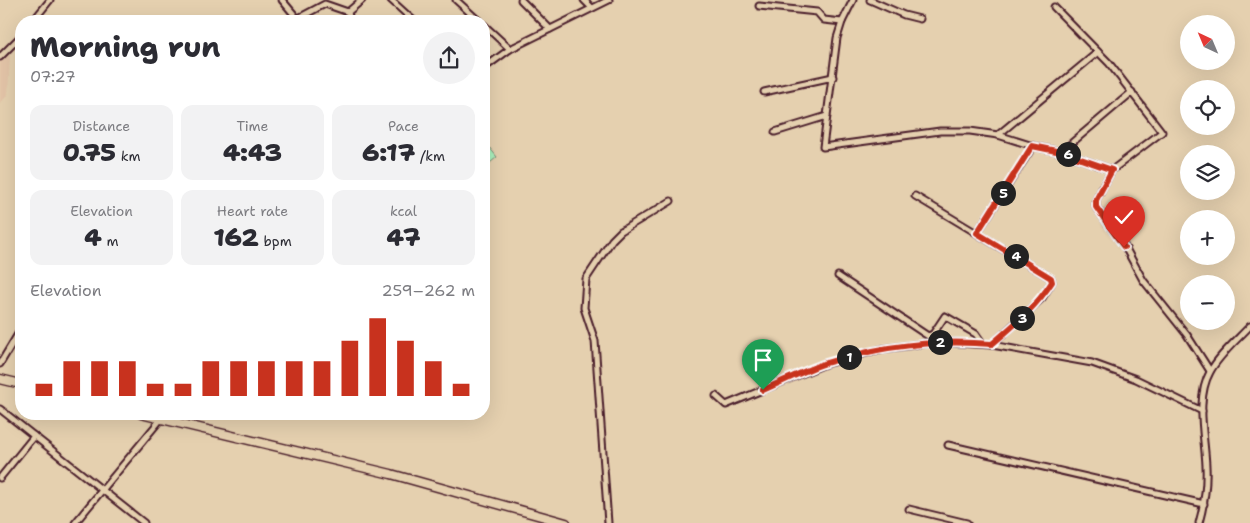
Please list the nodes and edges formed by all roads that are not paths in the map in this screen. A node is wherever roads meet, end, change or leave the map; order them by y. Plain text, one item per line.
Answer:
1 (50, 0) edge
2 (282, 0) edge
3 (362, 0) edge
4 (391, 0) edge
5 (456, 0) edge
6 (521, 0) edge
7 (584, 0) edge
8 (608, 0) edge
9 (854, 0) edge
10 (870, 0) edge
11 (759, 6) dead end
12 (1054, 7) dead end
13 (592, 8) junction
14 (348, 12) junction
15 (38, 15) edge
16 (292, 15) edge
17 (304, 15) edge
18 (349, 15) edge
19 (407, 15) edge
20 (472, 15) edge
21 (920, 19) dead end
22 (842, 22) junction
23 (550, 29) junction
24 (490, 31) edge
25 (15, 42) edge
26 (510, 49) junction
27 (1098, 52) junction
28 (0, 57) edge
29 (490, 64) edge
30 (833, 77) junction
31 (764, 92) dead end
32 (1132, 92) junction
33 (827, 116) junction
34 (775, 132) dead end
35 (998, 135) junction
36 (1032, 146) junction
37 (1061, 152) junction
38 (1112, 170) junction
39 (915, 196) dead end
40 (671, 201) dead end
41 (977, 233) junction
42 (838, 276) dead end
43 (1250, 326) edge
44 (15, 339) edge
45 (982, 344) junction
46 (992, 344) junction
47 (0, 364) edge
48 (1210, 371) junction
49 (0, 379) edge
50 (15, 383) edge
51 (716, 396) dead end
52 (0, 409) edge
53 (1202, 412) junction
54 (160, 420) edge
55 (165, 420) edge
56 (34, 436) junction
57 (948, 445) dead end
58 (0, 478) edge
59 (102, 490) junction
60 (1204, 504) junction
61 (909, 509) dead end
62 (75, 523) edge
63 (144, 523) edge
64 (566, 523) edge
65 (608, 523) edge
66 (967, 523) edge
67 (1199, 523) edge

1 - 15 street
2 - 16 street
3 - 14 street
4 - 19 street
5 - 20 street
6 - 23 street
7 - 13 street
8 - 13 street
9 - 22 street
10 - 21 street
11 - 22 street
12 - 27 street
13 - 23 street
14 - 17 street
14 - 18 street
22 - 30 street
23 - 26 street
24 - 26 street
25 - 28 street
26 - 29 street
27 - 32 street
27 - 35 street
30 - 31 street
30 - 33 street
32 - 37 street
32 - 38 street
33 - 34 street
33 - 35 street
35 - 36 street
36 - 37 street
36 - 41 street
37 - 38 street
38 - 48 street
39 - 41 street
40 - 65 street
41 - 46 street
42 - 45 street
43 - 48 street
44 - 47 street
45 - 46 street
45 - 51 street
46 - 53 street
48 - 53 street
49 - 50 main road
52 - 56 street
53 - 60 street
54 - 59 street
55 - 64 main road
56 - 58 street
56 - 59 street
57 - 60 street
59 - 62 street
59 - 63 street
60 - 67 street
61 - 66 street

